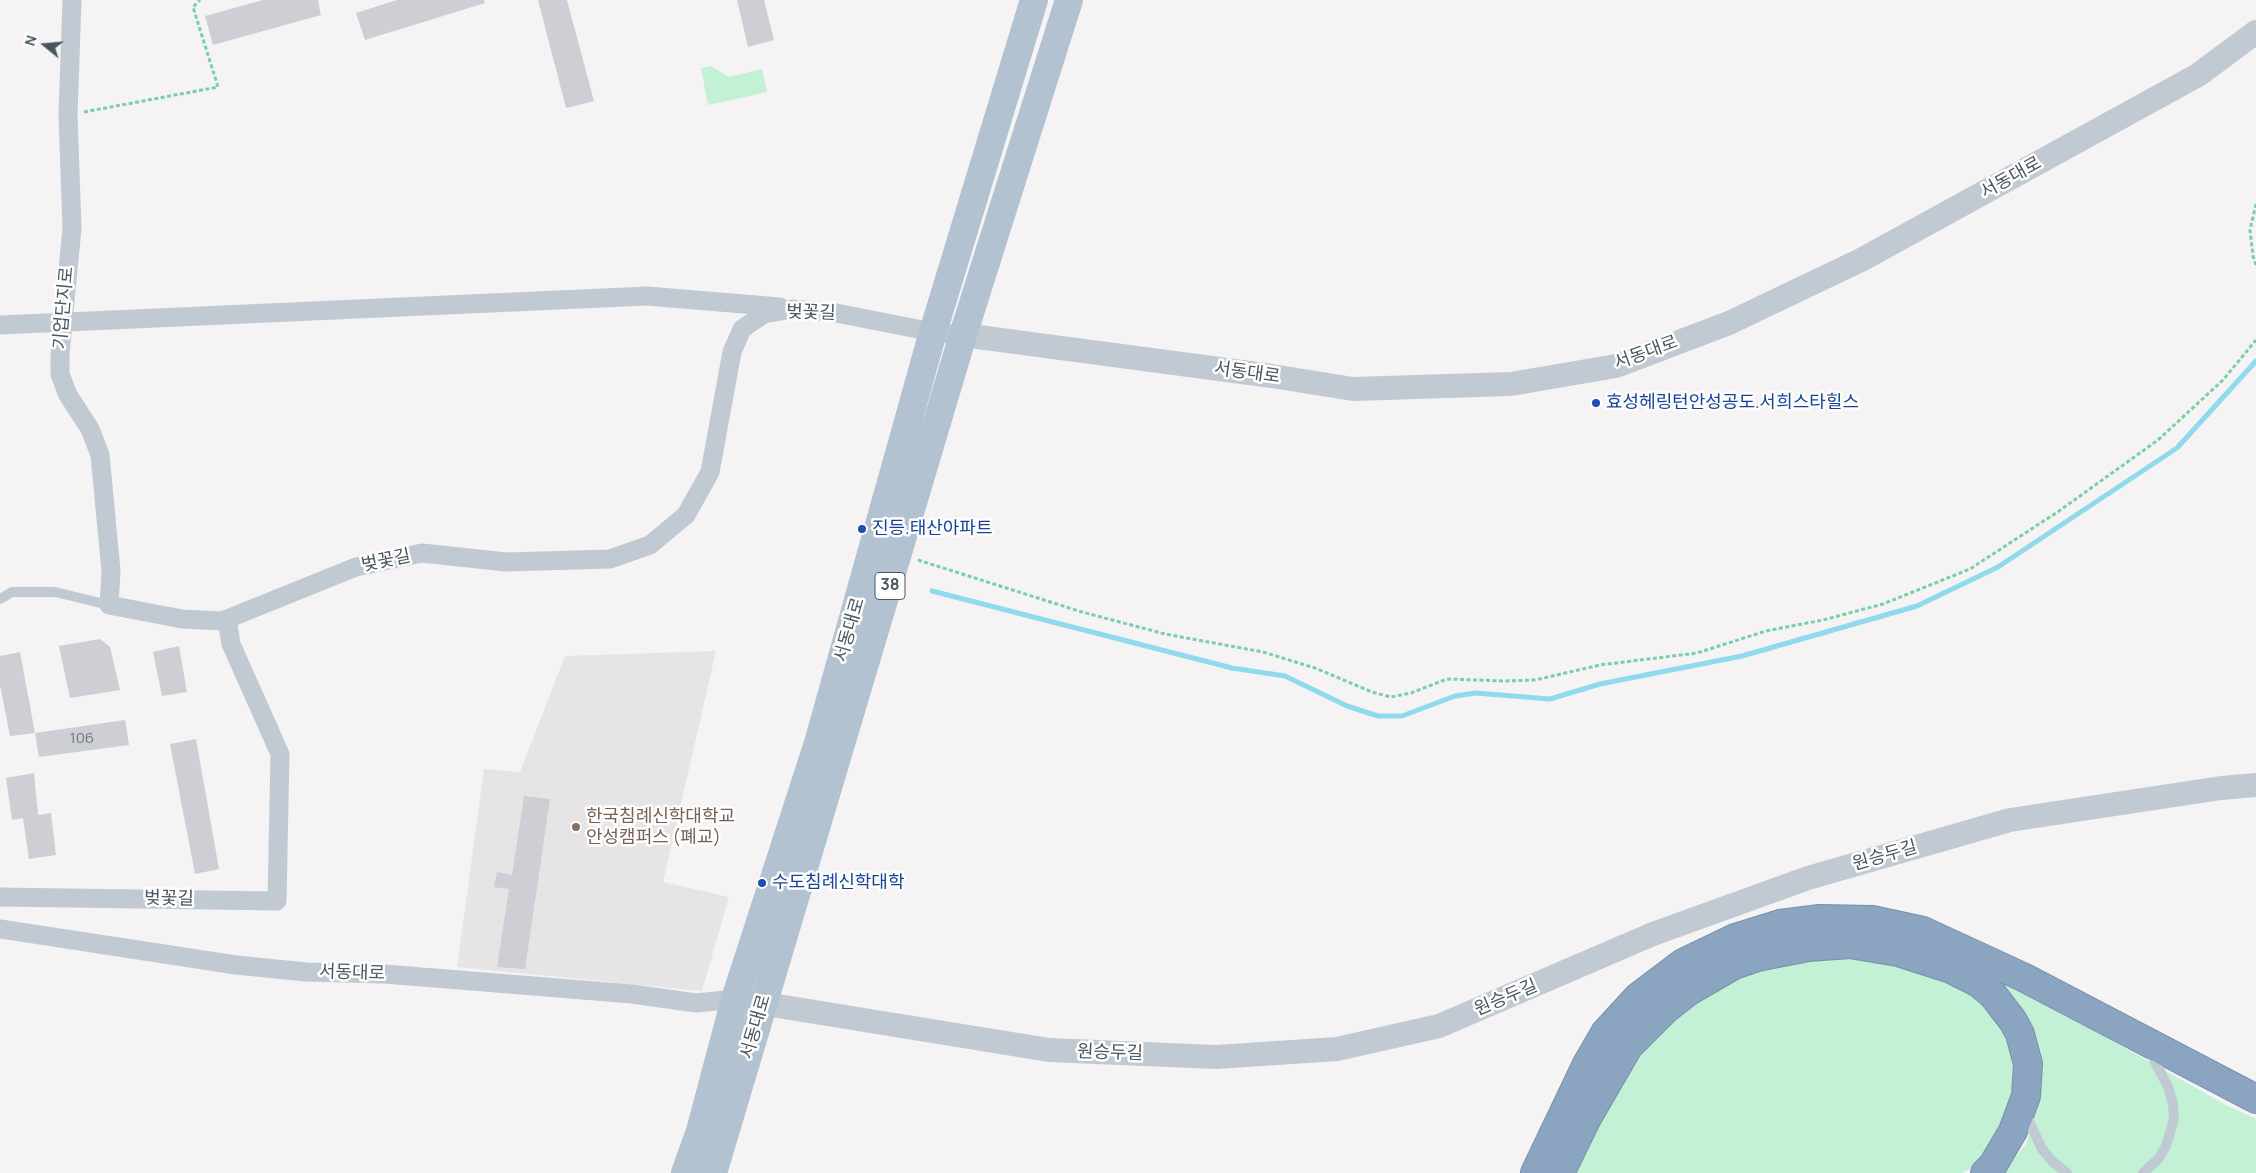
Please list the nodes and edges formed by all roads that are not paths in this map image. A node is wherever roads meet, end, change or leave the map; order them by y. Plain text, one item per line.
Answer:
1 (72, 0) edge
2 (1034, 0) edge
3 (1069, 0) edge
4 (2256, 32) edge
5 (792, 308) junction
6 (63, 323) junction
7 (0, 325) edge
8 (933, 332) junction
9 (963, 335) junction
10 (0, 599) edge
11 (109, 605) junction
12 (227, 619) junction
13 (2256, 785) edge
14 (0, 897) edge
15 (0, 929) edge
16 (735, 999) junction
17 (763, 1002) junction
18 (2145, 1042) junction
19 (2256, 1099) edge
20 (2022, 1107) junction
21 (686, 1173) edge
22 (714, 1173) edge
23 (1535, 1173) edge
24 (1560, 1173) edge
25 (1985, 1173) edge
26 (2067, 1173) edge
27 (2143, 1173) edge

1 - 6 street, 기업단지로
2 - 8 main road, 서동대로 / 38
3 - 9 main road, 서동대로 / 38
4 - 9 street, 서동대로
5 - 6 street
5 - 8 street, 벚꽃길
5 - 12 street, 벚꽃길
6 - 7 street
6 - 11 street, 기업단지로
8 - 9 street, 벚꽃길
8 - 16 main road, 서동대로 / 38
9 - 17 main road, 서동대로 / 38
10 - 11 lane
11 - 12 street
12 - 14 street, 벚꽃길
13 - 17 street, 원승두길
15 - 16 street, 서동대로
16 - 17 street, 원승두길
16 - 21 main road, 서동대로 / 38
17 - 22 main road, 서동대로 / 38
18 - 19 highway
18 - 23 highway
18 - 27 lane
20 - 24 highway
20 - 25 highway
20 - 26 lane

